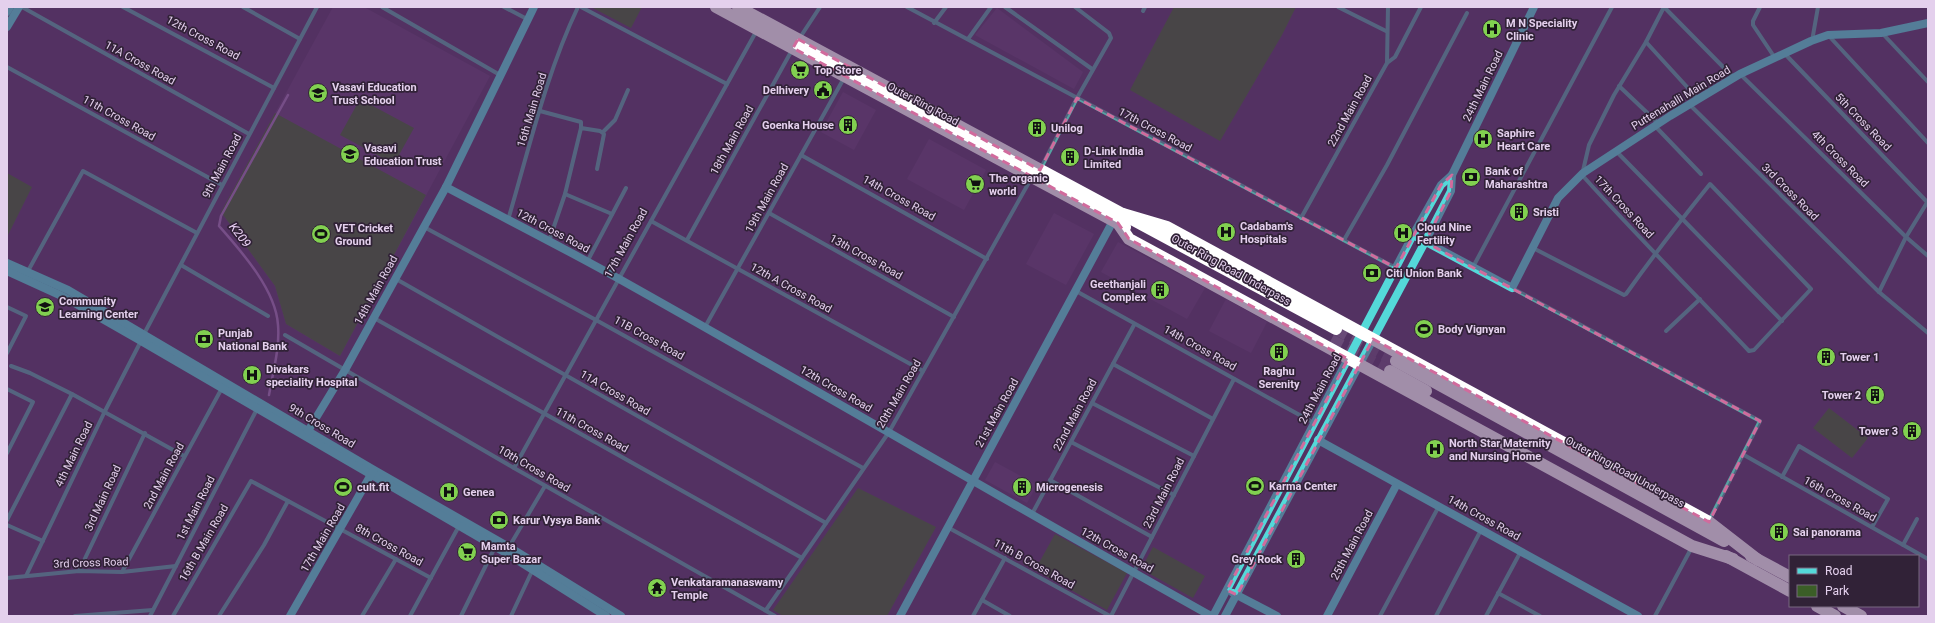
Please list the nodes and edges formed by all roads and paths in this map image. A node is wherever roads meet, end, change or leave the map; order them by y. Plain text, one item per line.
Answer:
1 (10, 7) edge
2 (19, 7) edge
3 (22, 7) edge
4 (123, 7) edge
5 (243, 7) edge
6 (317, 7) edge
7 (382, 7) edge
8 (504, 7) edge
9 (534, 7) edge
10 (579, 7) edge
11 (716, 7) edge
12 (738, 7) edge
13 (820, 7) edge
14 (907, 7) edge
15 (946, 7) edge
16 (991, 7) edge
17 (1005, 7) edge
18 (1075, 7) edge
19 (1338, 7) edge
20 (1388, 7) edge
21 (1421, 7) edge
22 (1534, 7) edge
23 (1612, 7) edge
24 (1664, 7) edge
25 (1760, 7) edge
26 (1818, 7) edge
27 (7, 12) edge
28 (1467, 13) dead end
29 (528, 20) junction
30 (934, 23) junction
31 (1927, 24) edge
32 (7, 27) edge
33 (757, 29) junction
34 (1386, 31) junction
35 (1881, 33) junction
36 (1828, 36) junction
37 (300, 39) junction
38 (968, 40) junction
39 (1811, 41) junction
40 (1646, 42) junction
41 (795, 44) junction
42 (1785, 54) junction
43 (1775, 58) junction
44 (1387, 63) junction
45 (7, 67) edge
46 (1092, 69) junction
47 (500, 75) junction
48 (845, 76) junction
49 (1737, 76) junction
50 (1928, 82) edge
51 (727, 84) junction
52 (1619, 86) junction
53 (274, 88) junction
54 (628, 90) dead end
55 (1077, 98) junction
56 (1698, 99) junction
57 (1689, 104) junction
58 (540, 111) junction
59 (1656, 125) junction
60 (581, 128) junction
61 (603, 132) junction
62 (249, 134) junction
63 (1928, 143) edge
64 (1616, 151) junction
65 (801, 155) junction
66 (596, 169) dead end
67 (1036, 173) junction
68 (1701, 174) dead end
69 (1452, 175) junction
70 (1582, 175) junction
71 (222, 185) junction
72 (446, 187) junction
73 (626, 188) dead end
74 (565, 194) junction
75 (1928, 202) edge
76 (769, 213) junction
77 (612, 214) junction
78 (1301, 218) junction
79 (1682, 218) junction
80 (508, 220) junction
81 (1118, 220) junction
82 (651, 221) junction
83 (424, 227) junction
84 (197, 233) junction
85 (1413, 235) junction
86 (1906, 237) junction
87 (687, 240) junction
88 (1344, 240) junction
89 (549, 242) junction
90 (1425, 242) junction
91 (1533, 248) junction
92 (1656, 253) junction
93 (1928, 256) edge
94 (987, 259) junction
95 (7, 262) edge
96 (587, 262) junction
97 (181, 265) junction
98 (738, 268) junction
99 (1396, 268) junction
100 (1472, 268) junction
101 (7, 271) edge
102 (28, 271) junction
103 (395, 279) junction
104 (619, 279) junction
105 (1512, 288) junction
106 (1076, 291) junction
107 (1879, 292) junction
108 (1700, 299) junction
109 (7, 307) edge
110 (268, 316) dead end
111 (374, 317) junction
112 (954, 317) junction
113 (596, 320) junction
114 (1782, 320) junction
115 (1134, 325) junction
116 (704, 328) junction
117 (1666, 332) dead end
118 (1928, 333) edge
119 (284, 335) dead end
120 (1333, 335) tunnel mouth
121 (1367, 336) junction
122 (142, 338) junction
123 (7, 353) edge
124 (1353, 361) junction
125 (1113, 364) junction
126 (11, 366) dead end
127 (345, 370) junction
128 (923, 371) junction
129 (565, 375) junction
130 (1234, 379) junction
131 (222, 388) junction
132 (7, 389) edge
133 (72, 394) junction
134 (1092, 403) junction
135 (258, 409) junction
136 (105, 411) junction
137 (544, 414) junction
138 (1213, 419) junction
139 (1314, 423) junction
140 (308, 431) junction
141 (889, 432) junction
142 (144, 433) junction
143 (1318, 440) junction
144 (1071, 442) junction
145 (7, 453) edge
146 (1744, 455) junction
147 (184, 456) junction
148 (1194, 456) junction
149 (514, 468) junction
150 (864, 468) junction
151 (373, 473) junction
152 (1782, 477) junction
153 (1050, 480) junction
154 (253, 481) joint
155 (972, 482) junction
156 (1397, 484) junction
157 (545, 486) junction
158 (1174, 495) junction
159 (288, 500) junction
160 (1439, 506) junction
161 (1032, 515) junction
162 (1917, 519) dead end
163 (7, 520) edge
164 (1709, 522) junction
165 (826, 523) junction
166 (7, 525) edge
167 (459, 526) junction
168 (1872, 527) junction
169 (949, 528) junction
170 (341, 529) junction
171 (1482, 530) junction
172 (1152, 537) junction
173 (43, 541) junction
174 (1903, 545) junction
175 (495, 546) junction
176 (1692, 546) junction
177 (509, 548) junction
178 (1521, 551) junction
179 (802, 558) junction
180 (1005, 558) junction
181 (396, 559) junction
182 (1928, 559) edge
183 (1733, 560) junction
184 (1758, 560) junction
185 (176, 566) junction
186 (534, 567) junction
187 (79, 572) junction
188 (122, 572) junction
189 (1133, 572) junction
190 (26, 576) junction
191 (1789, 576) edge
192 (7, 578) edge
193 (431, 578) junction
194 (1227, 590) junction
195 (1789, 590) edge
196 (1498, 593) junction
197 (1237, 595) junction
198 (982, 600) junction
199 (1819, 607) edge
200 (1845, 607) edge
201 (153, 610) junction
202 (766, 610) junction
203 (75, 616) edge
204 (150, 616) edge
205 (173, 616) edge
206 (219, 616) edge
207 (290, 616) edge
208 (362, 616) edge
209 (410, 616) edge
210 (461, 616) edge
211 (511, 616) edge
212 (606, 616) edge
213 (621, 616) edge
214 (775, 616) edge
215 (900, 616) edge
216 (973, 616) edge
217 (1010, 616) edge
218 (1110, 616) edge
219 (1212, 616) edge
220 (1225, 616) edge
221 (1277, 616) edge
222 (1328, 616) edge
223 (1380, 616) edge
224 (1436, 616) edge
225 (1486, 616) edge
226 (1540, 616) edge
227 (1638, 616) edge
228 (1655, 616) edge
229 (1835, 616) edge
230 (1861, 616) edge

1 - 27 main road
2 - 32 main road
3 - 62 street, 11A Cross Road
4 - 53 street, 12th Cross Road
5 - 37 street
6 - 37 street, 9th Main Road
7 - 47 street
8 - 29 street
9 - 29 main road, 14th Main Road
10 - 51 street
10 - 58 street, 16th Main Road
11 - 33 highway, Outer Ring Road
12 - 41 highway, Outer Ring Road
13 - 41 street, 18th Main Road
14 - 30 street, 17th Cross Road
15 - 30 street
16 - 38 street
17 - 46 street
18 - 46 street, 20th Main Road
19 - 34 street
20 - 34 street
21 - 44 street, 22nd Main Road
22 - 69 main road, 24th Main Road
23 - 100 street
24 - 40 street, 17th Cross Road
24 - 49 street, 4th Cross Road
25 - 43 street
26 - 39 street
28 - 88 street
29 - 47 main road, 14th Main Road
30 - 38 street, 17th Cross Road
31 - 35 main road, Puttenahalli Main Road
33 - 41 highway, Outer Ring Road
33 - 51 street, 17th Main Road
34 - 44 street
35 - 36 main road, Puttenahalli Main Road
35 - 50 street
36 - 39 main road, Puttenahalli Main Road
36 - 63 street
37 - 53 street, 9th Main Road
38 - 55 street, 17th Cross Road
39 - 42 main road, Puttenahalli Main Road
40 - 52 street, 17th Cross Road
40 - 56 street
41 - 48 highway, Outer Ring Road
41 - 67 highway, Outer Ring Road
41 - 87 street, 18th Main Road
42 - 43 main road, Puttenahalli Main Road
42 - 75 street, 5th Cross Road
43 - 49 main road, Puttenahalli Main Road
44 - 78 street, 22nd Main Road
45 - 71 street, 11th Cross Road
46 - 55 street, 20th Main Road
47 - 72 main road, 14th Main Road
48 - 65 street, 19th Main Road
48 - 67 highway, Outer Ring Road
49 - 56 main road, Puttenahalli Main Road
49 - 86 street, 4th Cross Road
51 - 82 street, 17th Main Road
52 - 59 street
52 - 70 street, 17th Cross Road
53 - 62 street, 9th Main Road
54 - 61 street
55 - 67 street, 20th Main Road
55 - 78 street, 17th Cross Road
56 - 57 main road, Puttenahalli Main Road
57 - 59 main road, Puttenahalli Main Road
57 - 107 street, 3rd Cross Road
58 - 60 street
58 - 80 street, 16th Main Road
59 - 64 main road, Puttenahalli Main Road
59 - 68 street
60 - 61 street
60 - 74 street
61 - 66 street
62 - 71 street, 9th Main Road
64 - 70 main road, Puttenahalli Main Road
64 - 79 street
65 - 76 street, 19th Main Road
65 - 94 street, 14th Cross Road
67 - 81 highway, Outer Ring Road
67 - 94 street, 20th Main Road
69 - 85 main road, 24th Main Road
69 - 90 main road, 24th Main Road
70 - 91 main road, Puttenahalli Main Road
70 - 92 street, 17th Cross Road
71 - 84 street, 9th Main Road
72 - 80 main road, 12th Cross Road
72 - 83 main road, 14th Main Road
73 - 77 street
74 - 77 street
74 - 89 street
75 - 86 street
76 - 98 street, 19th Main Road
76 - 112 street, 13th Cross Road
77 - 96 street
78 - 88 street, 17th Cross Road
79 - 92 street
79 - 114 street
79 - 114 street
80 - 89 main road, 12th Cross Road
81 - 106 main road, 21st Main Road
81 - 120 highway, Outer Ring Road Underpass
81 - 121 highway
81 - 124 highway
82 - 87 street, 12th A Cross Road
82 - 104 street, 17th Main Road
83 - 103 main road, 14th Main Road
83 - 113 street, 11B Cross Road
84 - 97 street, 9th Main Road
84 - 102 street
85 - 90 main road
85 - 99 main road, 24th Main Road
86 - 93 street, 4th Cross Road
86 - 107 street
87 - 98 street, 12th A Cross Road
88 - 99 street, 17th Cross Road
89 - 96 main road, 12th Cross Road
90 - 100 main road
90 - 121 main road, 24th Main Road
91 - 92 street
91 - 105 main road, Puttenahalli Main Road
92 - 108 street, 17th Cross Road
94 - 112 street, 20th Main Road
95 - 102 main road, 9th Cross Road
96 - 104 main road, 12th Cross Road
97 - 110 street
97 - 122 street, 9th Main Road
98 - 116 street, 19th Main Road
98 - 128 street, 12th A Cross Road
99 - 121 main road, 24th Main Road
100 - 105 main road
101 - 122 main road, 9th Cross Road
102 - 122 main road, 9th Cross Road
103 - 111 main road, 14th Main Road
103 - 129 street, 11A Cross Road
104 - 113 street, 17th Main Road
104 - 116 main road, 12th Cross Road
105 - 146 street
106 - 115 street, 14th Cross Road
106 - 155 main road, 21st Main Road
107 - 118 street, 3rd Cross Road
108 - 114 street, 17th Cross Road
108 - 117 street
109 - 123 street
111 - 127 main road, 14th Main Road
111 - 137 street, 11th Cross Road
112 - 128 street, 20th Main Road
113 - 129 street, 17th Main Road
113 - 150 street, 11B Cross Road
115 - 125 street, 22nd Main Road
115 - 130 street, 14th Cross Road
116 - 141 main road, 12th Cross Road
119 - 127 street, 10th Cross Road
121 - 124 main road, 24th Main Road
121 - 124 main road, 24th Main Road
121 - 164 highway
122 - 131 main road, 9th Cross Road
122 - 136 street, 4th Main Road
122 - 140 main road, 9th Cross Road
124 - 139 main road, 24th Main Road
124 - 143 main road, 24th Main Road
124 - 176 highway
125 - 134 street, 22nd Main Road
125 - 138 street
126 - 133 street
127 - 140 main road, 14th Main Road
127 - 149 street, 10th Cross Road
128 - 141 street, 20th Main Road
129 - 137 street, 17th Main Road
129 - 165 street, 11A Cross Road
130 - 138 street, 23rd Main Road
130 - 139 street, 14th Cross Road
131 - 135 main road, 9th Cross Road
131 - 147 street, 2nd Main Road
132 - 145 street
133 - 136 street
133 - 163 street
134 - 144 street, 22nd Main Road
134 - 148 street
135 - 151 main road, 9th Cross Road
135 - 185 street, 1st Main Road
136 - 142 street
136 - 173 street, 4th Main Road
137 - 149 street, 17th Main Road
137 - 179 street, 11th Cross Road
138 - 148 street, 23rd Main Road
139 - 194 main road, 24th Main Road
140 - 151 main road, 9th Cross Road
141 - 150 street, 20th Main Road
141 - 155 main road, 12th Cross Road
142 - 147 street
142 - 187 street, 3rd Main Road
143 - 156 main road, 14th Cross Road
143 - 197 main road, 24th Main Road
144 - 153 street, 22nd Main Road
144 - 158 street
146 - 152 street, 16th Cross Road
146 - 164 street
147 - 188 street, 2nd Main Road
148 - 158 street, 23rd Main Road
149 - 157 street, 10th Cross Road
150 - 165 street, 20th Main Road
151 - 167 main road, 9th Cross Road
151 - 170 main road, 17th Main Road
151 - 177 main road, 9th Cross Road
152 - 168 street, 16th Cross Road
152 - 168 street
153 - 161 street, 22nd Main Road
153 - 172 street
154 - 159 street, 8th Cross Road
154 - 205 street, 16th B Main Road
155 - 161 main road, 12th Cross Road
155 - 169 main road, 21st Main Road
156 - 160 main road, 14th Cross Road
156 - 222 main road, 25th Main Road
157 - 177 street
157 - 202 street, 10th Cross Road
158 - 172 street, 23rd Main Road
159 - 170 street, 8th Cross Road
159 - 206 street
160 - 171 main road, 14th Cross Road
160 - 223 street
161 - 189 main road, 12th Cross Road
162 - 174 street
164 - 184 highway
165 - 179 street, 20th Main Road
166 - 173 street
167 - 175 main road, 9th Cross Road
167 - 193 street
168 - 174 street, 16th Cross Road
169 - 180 street, 11th B Cross Road
169 - 215 main road, 21st Main Road
170 - 181 street, 8th Cross Road
170 - 207 main road, 17th Main Road
171 - 178 main road, 14th Cross Road
171 - 224 street
172 - 189 street, 23rd Main Road
173 - 190 street, 4th Main Road
174 - 182 street, 16th Cross Road
175 - 186 main road, 9th Cross Road
175 - 210 street
176 - 183 highway
176 - 228 street
177 - 186 main road, 9th Cross Road
178 - 196 street
178 - 227 main road, 14th Cross Road
179 - 202 street, 20th Main Road
180 - 198 street
180 - 218 street, 11th B Cross Road
181 - 193 street, 8th Cross Road
181 - 208 street
183 - 184 highway, Outer Ring Road Underpass
183 - 195 highway
184 - 191 highway
185 - 188 street, 3rd Cross Road
185 - 201 street, 1st Main Road
186 - 211 street
186 - 212 main road, 9th Cross Road
186 - 213 main road, 9th Cross Road
187 - 188 street, 3rd Cross Road
187 - 190 street, 3rd Cross Road
189 - 218 street, 23rd Main Road
189 - 219 main road, 12th Cross Road
190 - 192 street, 3rd Cross Road
193 - 209 street
194 - 197 main road
194 - 219 main road, 24th Main Road
196 - 225 street
196 - 226 street
197 - 220 main road, 24th Main Road
197 - 221 main road
198 - 216 street
198 - 217 street
199 - 229 highway
200 - 230 highway
201 - 203 street
201 - 204 street, 1st Main Road
202 - 214 street, 10th Cross Road

